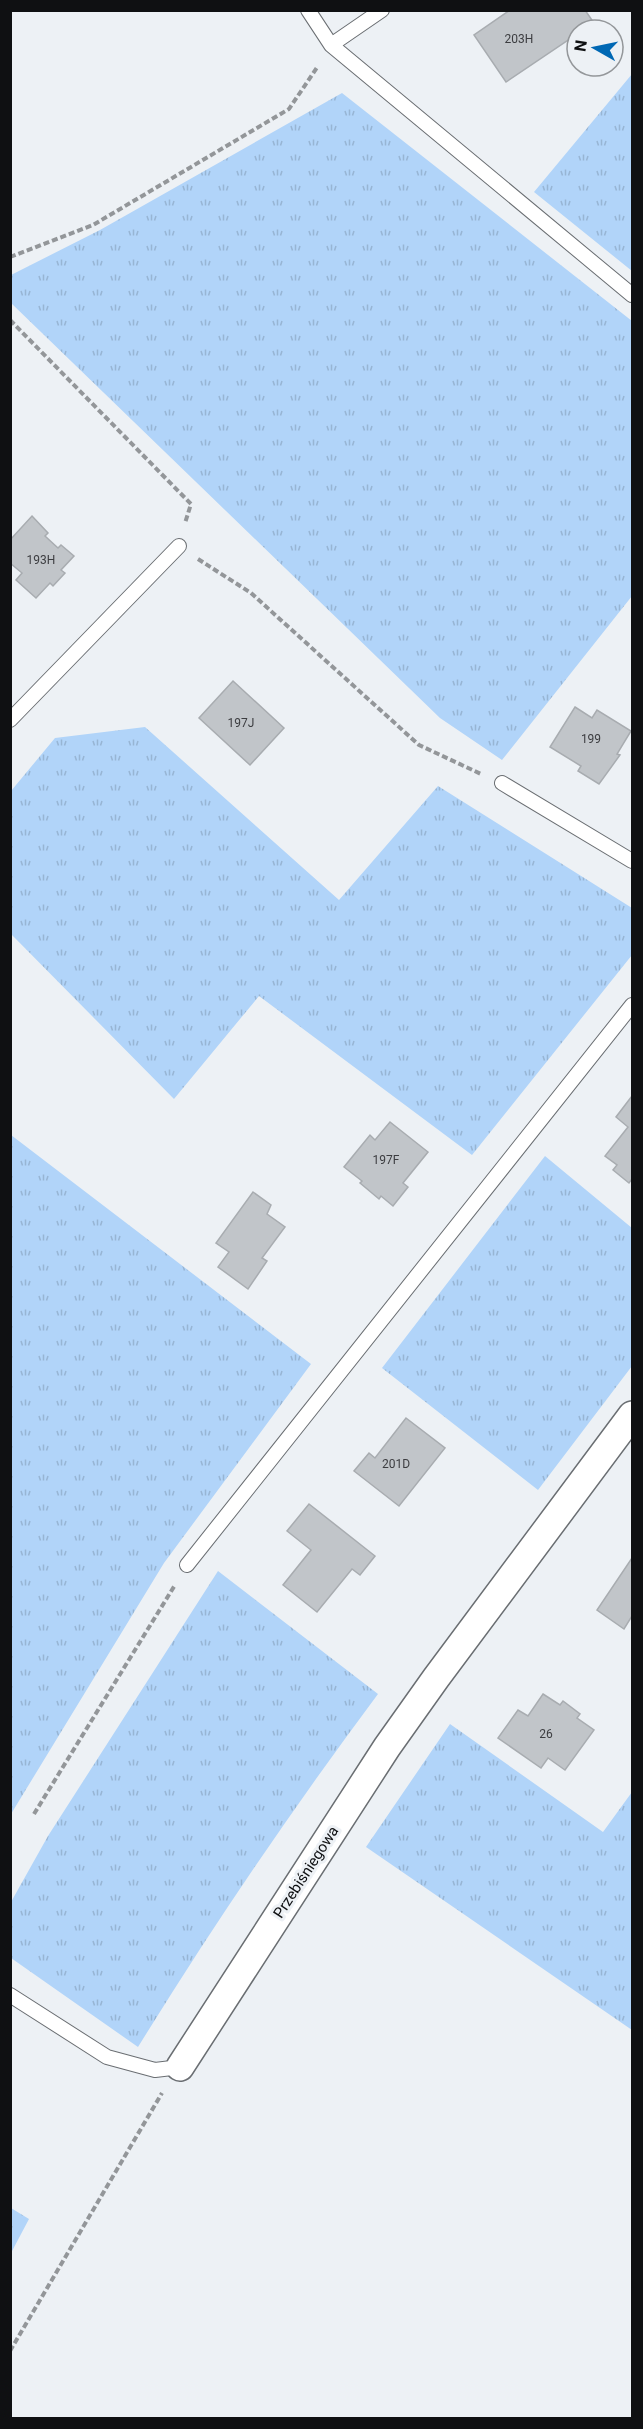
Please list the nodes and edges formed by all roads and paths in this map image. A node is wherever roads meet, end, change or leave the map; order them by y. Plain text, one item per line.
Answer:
1 (308, 10) edge
2 (382, 10) edge
3 (331, 45) junction
4 (10, 257) edge
5 (633, 295) edge
6 (10, 320) edge
7 (179, 546) junction
8 (10, 720) edge
9 (502, 783) joint
10 (633, 861) edge
11 (633, 1005) edge
12 (633, 1415) edge
13 (187, 1565) joint
14 (34, 1814) dead end
15 (10, 1995) edge
16 (180, 2067) junction
17 (10, 2351) edge

1 - 3 lane
2 - 3 lane
3 - 4 path
3 - 5 lane
6 - 7 path
7 - 8 lane
7 - 9 path
9 - 10 lane
11 - 13 lane
12 - 16 street, Przebiśniegowa
13 - 14 path
15 - 16 lane
16 - 17 path

